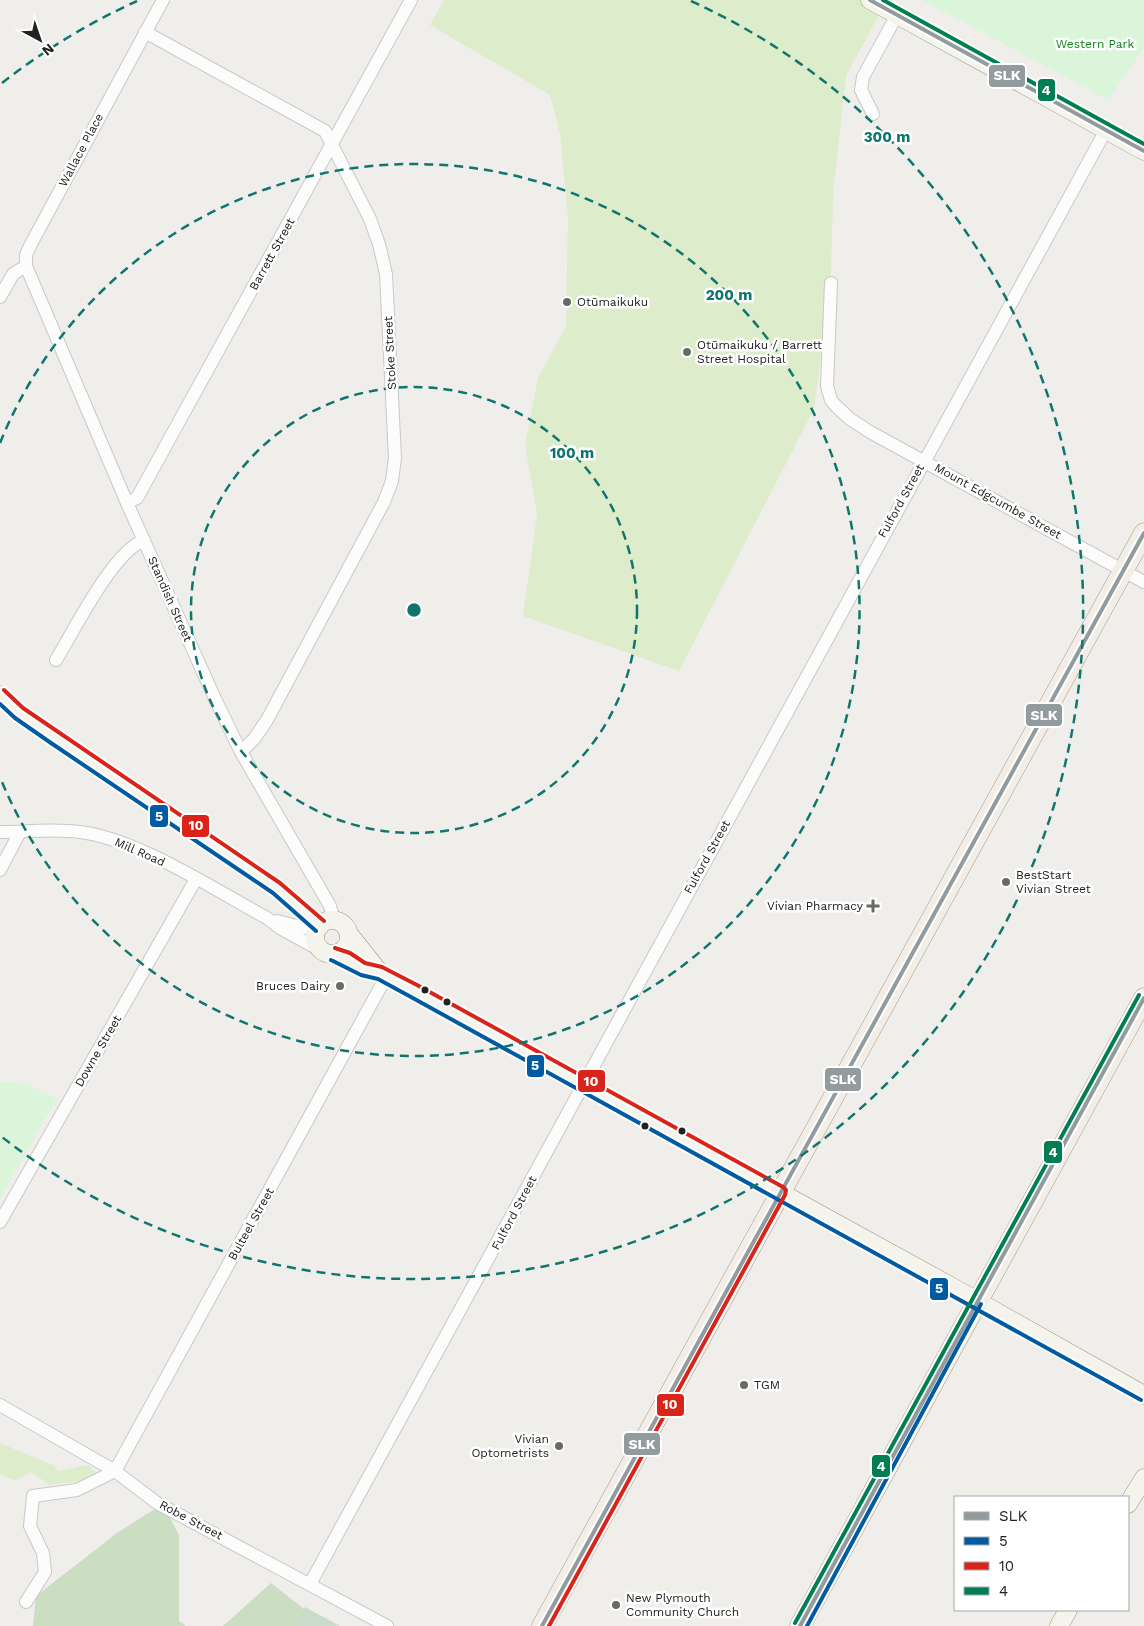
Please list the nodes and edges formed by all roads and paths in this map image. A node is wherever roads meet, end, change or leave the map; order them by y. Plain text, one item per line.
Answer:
1 (163, 0) edge
2 (411, 0) edge
3 (870, 0) edge
4 (897, 15) junction
5 (145, 32) junction
6 (873, 114) dead end
7 (1106, 130) junction
8 (332, 146) junction
9 (1144, 152) edge
10 (26, 266) junction
11 (831, 283) dead end
12 (0, 297) edge
13 (924, 460) junction
14 (127, 502) junction
15 (1144, 533) edge
16 (144, 540) junction
17 (1123, 570) junction
18 (1144, 582) edge
19 (56, 660) dead end
20 (0, 695) edge
21 (241, 752) junction
22 (0, 832) edge
23 (20, 832) junction
24 (0, 870) edge
25 (196, 880) junction
26 (268, 918) junction
27 (324, 926) junction
28 (349, 934) junction
29 (327, 952) junction
30 (383, 975) junction
31 (1144, 998) edge
32 (583, 1084) junction
33 (780, 1192) junction
34 (0, 1222) edge
35 (976, 1301) junction
36 (1144, 1395) edge
37 (0, 1405) edge
38 (115, 1471) junction
39 (1144, 1478) edge
40 (1129, 1502) edge
41 (310, 1584) junction
42 (26, 1602) dead end
43 (1067, 1611) edge
44 (387, 1626) edge
45 (542, 1626) edge
46 (800, 1626) edge
47 (1059, 1626) edge

1 - 5 street, Wallace Place
2 - 8 street, Barrett Street
3 - 4 street
4 - 6 street
4 - 7 street
5 - 8 street, Stoke Street
5 - 10 street, Wallace Place
7 - 9 street
7 - 13 street, Fulford Street
8 - 14 street, Barrett Street
8 - 21 street, Stoke Street
10 - 12 street
10 - 14 street, Standish Street
11 - 13 street, Mount Edgcumbe Street
13 - 17 street, Mount Edgcumbe Street
13 - 32 street, Fulford Street
14 - 16 street, Standish Street
15 - 17 main road
16 - 19 street
16 - 21 street, Standish Street
17 - 18 street, Mount Edgcumbe Street
17 - 33 main road
20 - 27 street
21 - 27 street, Standish Street
22 - 23 street, Mill Road
23 - 24 street
23 - 25 street, Mill Road
25 - 26 street, Mill Road
25 - 34 street, Downe Street
26 - 27 street, Mill Road
26 - 29 street, Mill Road
27 - 28 street
27 - 29 street
28 - 29 street
28 - 30 street
29 - 30 street
30 - 32 street
30 - 38 street, Bulteel Street
31 - 35 main road
32 - 33 street
32 - 41 street, Fulford Street
33 - 35 street
33 - 45 main road
35 - 36 street
35 - 46 main road
37 - 38 street, Robe Street
38 - 41 street, Robe Street
38 - 42 street
39 - 40 street
41 - 44 street, Robe Street
43 - 47 street

